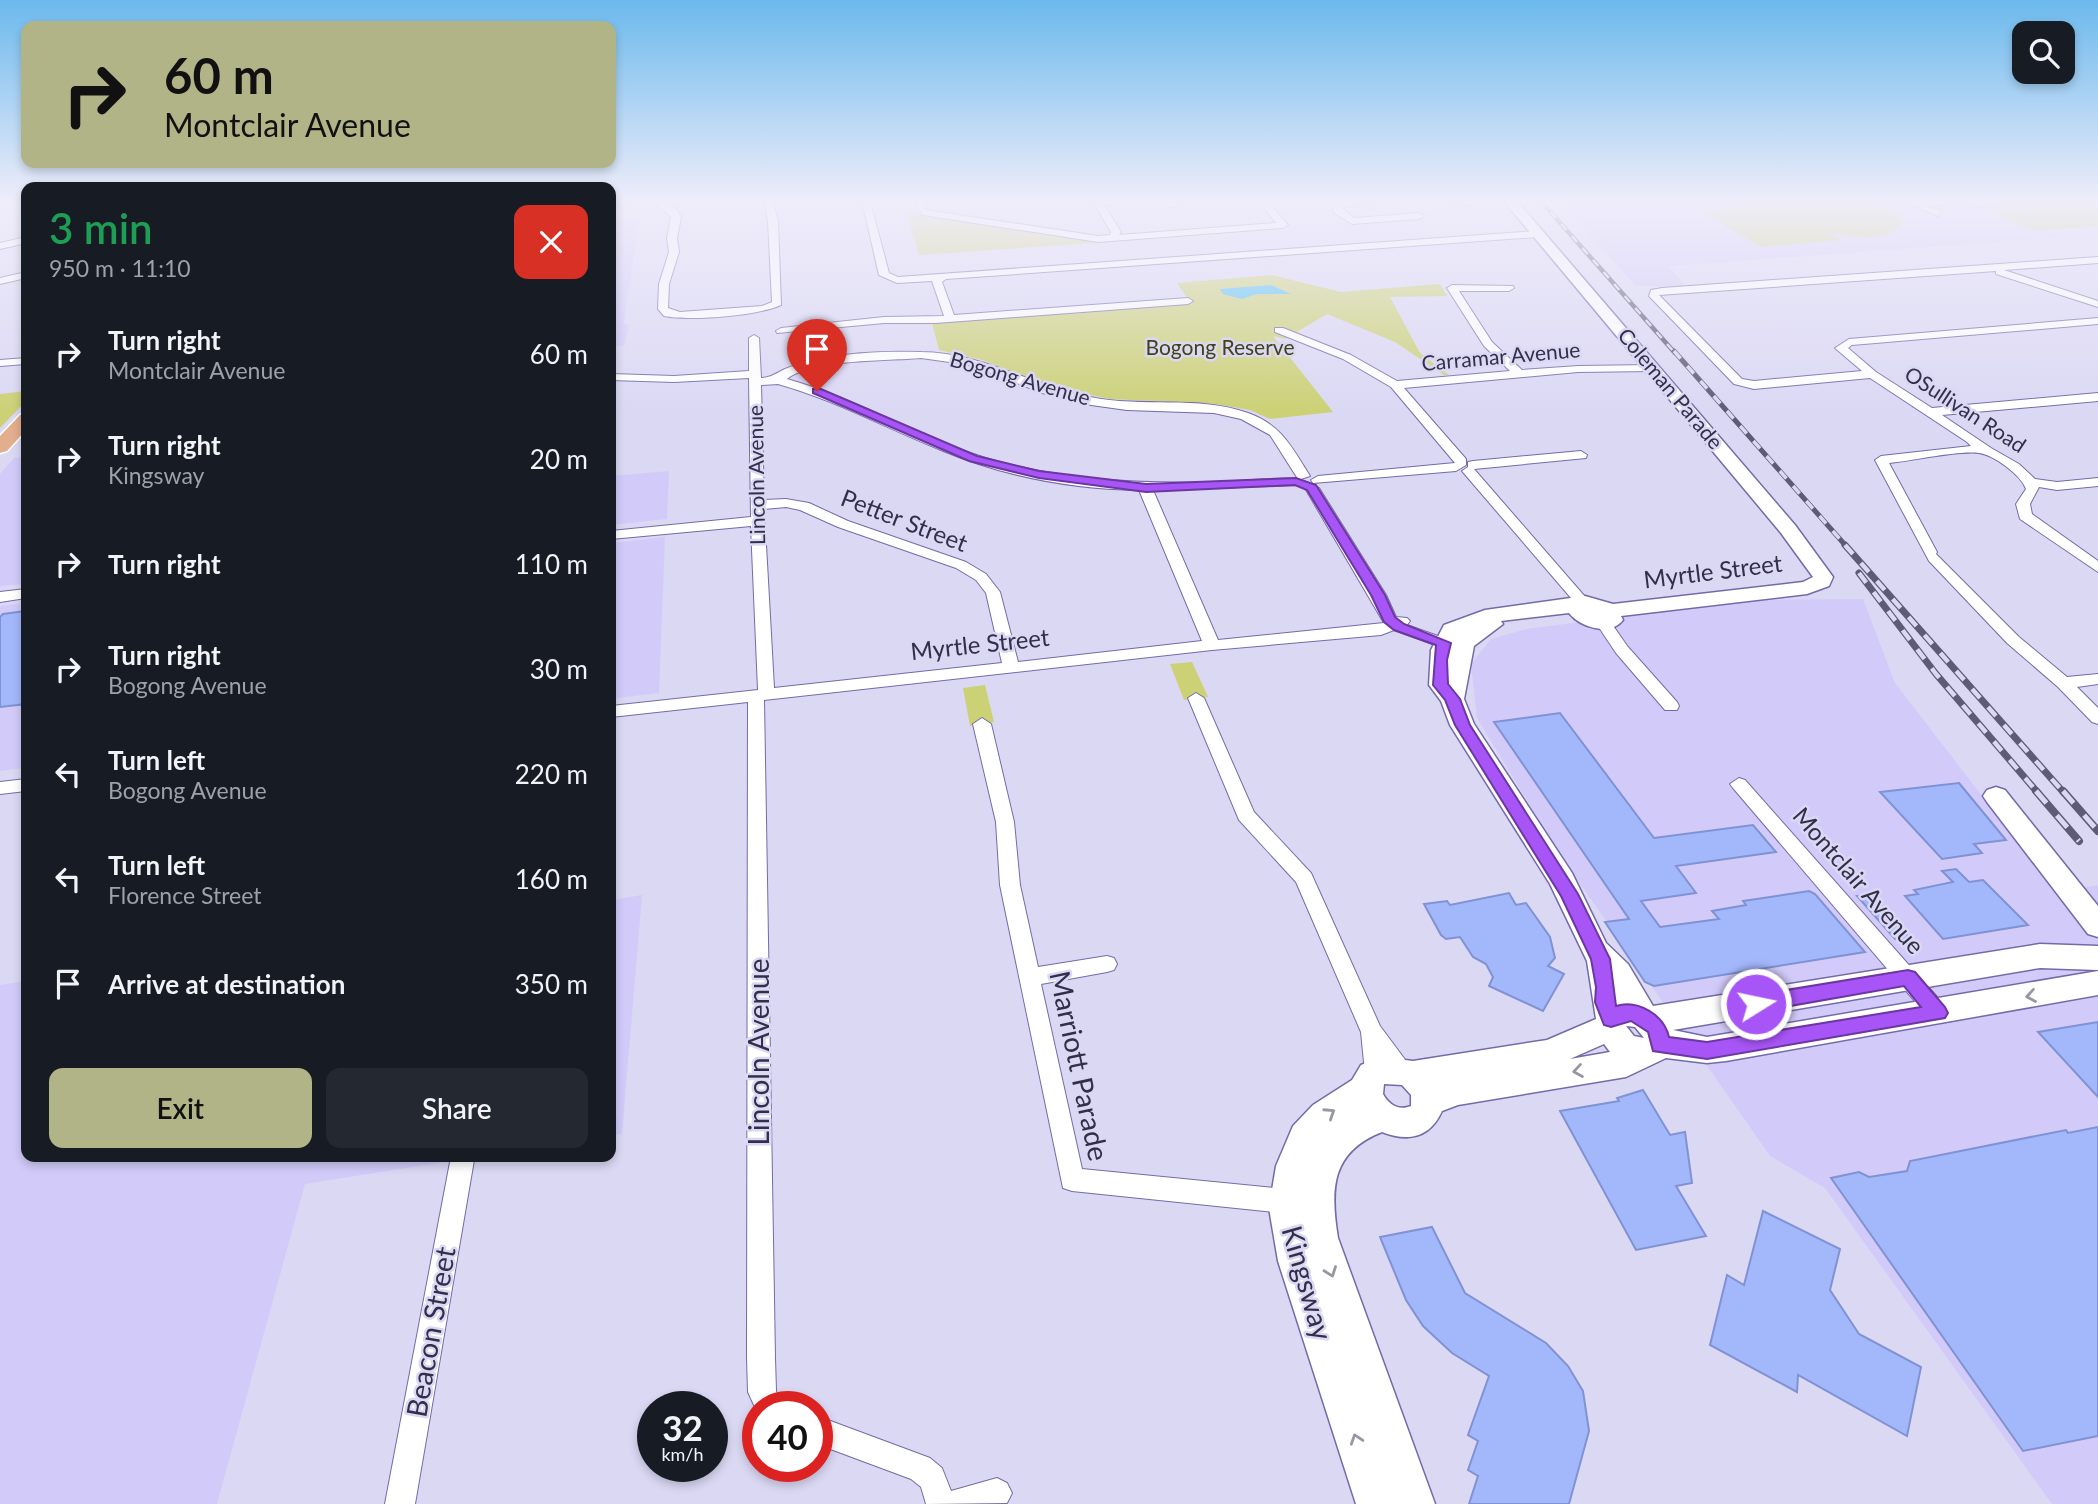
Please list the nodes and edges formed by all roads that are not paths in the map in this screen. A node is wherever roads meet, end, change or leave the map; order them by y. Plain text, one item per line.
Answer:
1 (668, 270) edge
2 (775, 270) edge
3 (883, 270) edge
4 (1045, 270) edge
5 (1569, 270) edge
6 (1973, 270) edge
7 (1994, 270) edge
8 (938, 278) junction
9 (1509, 288) dead end
10 (1188, 301) dead end
11 (2098, 304) edge
12 (950, 318) junction
13 (2098, 321) edge
14 (1279, 330) dead end
15 (781, 331) dead end
16 (754, 338) dead end
17 (21, 361) edge
18 (0, 363) edge
19 (1652, 368) junction
20 (1518, 373) junction
21 (1872, 374) junction
22 (616, 377) edge
23 (755, 378) junction
24 (778, 380) junction
25 (1395, 385) junction
26 (2098, 397) edge
27 (1930, 412) junction
28 (21, 427) edge
29 (0, 447) edge
30 (1979, 449) junction
31 (1581, 455) dead end
32 (1465, 466) junction
33 (1307, 481) junction
34 (2031, 482) junction
35 (2098, 482) edge
36 (1146, 488) junction
37 (757, 513) junction
38 (616, 534) edge
39 (2098, 568) edge
40 (1822, 582) joint
41 (21, 595) edge
42 (0, 597) edge
43 (1580, 608) junction
44 (1606, 617) junction
45 (1395, 620) junction
46 (1450, 644) junction
47 (1212, 645) junction
48 (1011, 667) junction
49 (2098, 678) edge
50 (2064, 683) junction
51 (761, 695) junction
52 (1196, 698) dead end
53 (1671, 706) dead end
54 (616, 711) edge
55 (2098, 718) edge
56 (982, 724) dead end
57 (1738, 784) dead end
58 (21, 786) edge
59 (0, 788) edge
60 (1996, 796) dead end
61 (2098, 926) edge
62 (2057, 956) junction
63 (2098, 958) edge
64 (1601, 959) junction
65 (1107, 964) dead end
66 (1030, 976) junction
67 (1908, 978) junction
68 (2092, 985) edge
69 (1938, 1013) junction
70 (1610, 1024) junction
71 (1648, 1033) junction
72 (1394, 1087) junction
73 (462, 1162) edge
74 (1302, 1203) junction
75 (762, 1391) edge
76 (833, 1436) edge
77 (997, 1493) dead end
78 (400, 1504) edge
79 (941, 1504) edge
80 (956, 1504) edge
81 (1377, 1504) edge
82 (1414, 1504) edge

1 - 2 street
3 - 8 street
4 - 8 street
5 - 19 street, Coleman Parade
6 - 21 street
7 - 11 street
8 - 12 street
9 - 20 street
10 - 12 street
12 - 15 street
13 - 21 street, OSullivan Road
14 - 25 street
16 - 23 street, Lincoln Avenue
17 - 18 street
19 - 20 street, Carramar Avenue
19 - 40 street, Coleman Parade
20 - 25 street, Carramar Avenue
21 - 27 street, OSullivan Road
22 - 23 street, Bogong Avenue
23 - 24 street, Bogong Avenue
23 - 37 street, Lincoln Avenue
24 - 33 street, Bogong Avenue
24 - 36 street
25 - 32 street
26 - 27 street
27 - 30 street, OSullivan Road
28 - 29 main road
30 - 34 street, OSullivan Road
30 - 50 street
31 - 32 street
32 - 33 street
32 - 43 street
33 - 36 street
33 - 45 street, Bogong Avenue
34 - 35 street
34 - 39 street, OSullivan Road
36 - 47 street
37 - 38 street, Petter Street
37 - 48 street, Petter Street
37 - 51 street, Lincoln Avenue
40 - 44 street, Myrtle Street
41 - 42 street
43 - 44 street
43 - 46 street
44 - 53 street
45 - 46 street
45 - 47 street, Myrtle Street
46 - 64 street
47 - 48 street, Myrtle Street
48 - 51 street, Myrtle Street
49 - 50 street
50 - 55 street
51 - 54 street, Myrtle Street
51 - 75 street, Lincoln Avenue
52 - 72 street
56 - 66 street, Marriott Parade
57 - 67 street, Montclair Avenue
58 - 59 street
60 - 61 street
62 - 63 street, Kingsway
62 - 67 street, Kingsway
62 - 68 street
64 - 70 street
64 - 71 street
65 - 66 street
66 - 74 street, Marriott Parade
67 - 69 street, Montclair Avenue
67 - 71 street, Kingsway
68 -> 69 street, Kingsway
69 - 71 street, Kingsway
70 - 71 street, Kingsway
70 - 72 street, Kingsway
71 -> 72 street, Kingsway
72 - 74 street, Kingsway
73 - 78 street, Beacon Street
81 -> 74 street, Kingsway
74 -> 82 street, Kingsway
76 - 79 street
77 - 80 street

